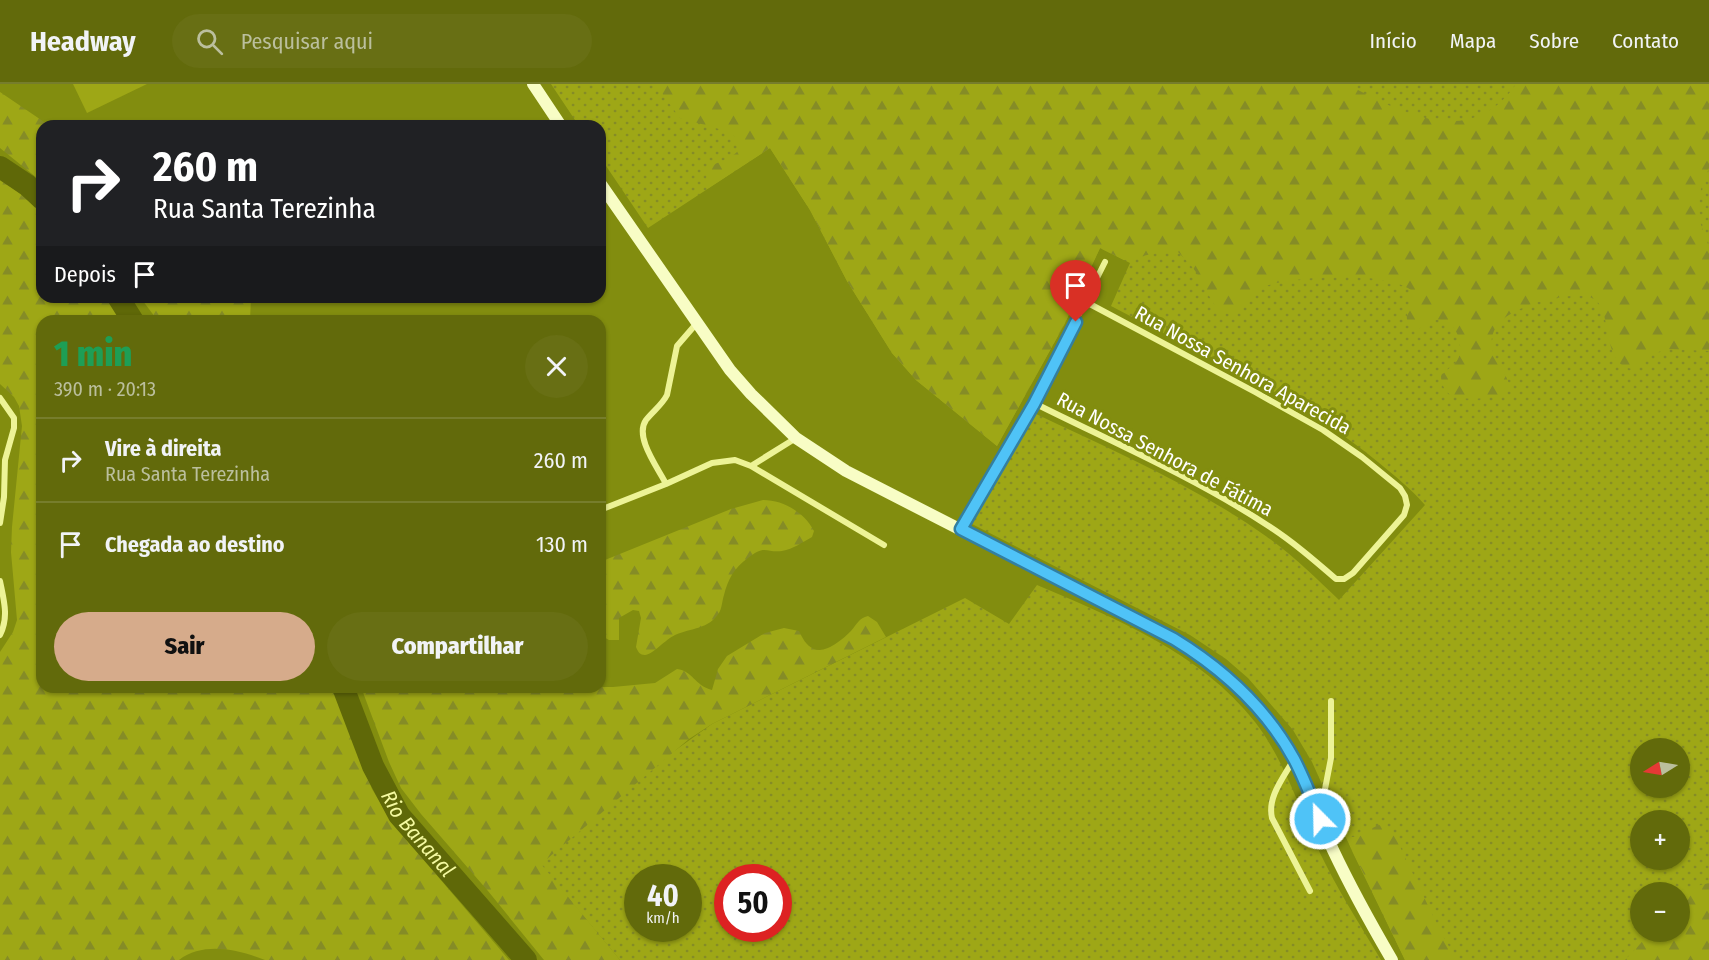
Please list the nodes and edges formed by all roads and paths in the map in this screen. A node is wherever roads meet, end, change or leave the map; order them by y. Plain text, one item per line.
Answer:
1 (533, 84) edge
2 (557, 120) edge
3 (606, 192) edge
4 (1105, 262) dead end
5 (1086, 302) junction
6 (696, 324) junction
7 (0, 398) edge
8 (1034, 404) junction
9 (796, 438) junction
10 (752, 465) junction
11 (666, 484) junction
12 (606, 508) edge
13 (0, 523) edge
14 (961, 529) junction
15 (884, 545) dead end
16 (1336, 579) joint
17 (0, 581) edge
18 (0, 635) edge
19 (1331, 701) dead end
20 (1294, 759) junction
21 (1320, 819) junction
22 (1310, 891) dead end
23 (1392, 960) edge

1 - 2 main road
3 - 6 main road
4 - 5 street
5 - 8 street
5 - 16 street, Rua Nossa Senhora Aparecida
6 - 9 main road
6 - 11 street
7 - 13 street
8 - 14 street
8 - 16 street, Rua Nossa Senhora de Fátima
9 - 10 street
9 - 14 main road
10 - 11 street
10 - 15 street
11 - 12 street
14 - 20 main road
17 - 18 street
19 - 21 street
20 - 21 main road
20 - 22 street
21 - 23 main road

